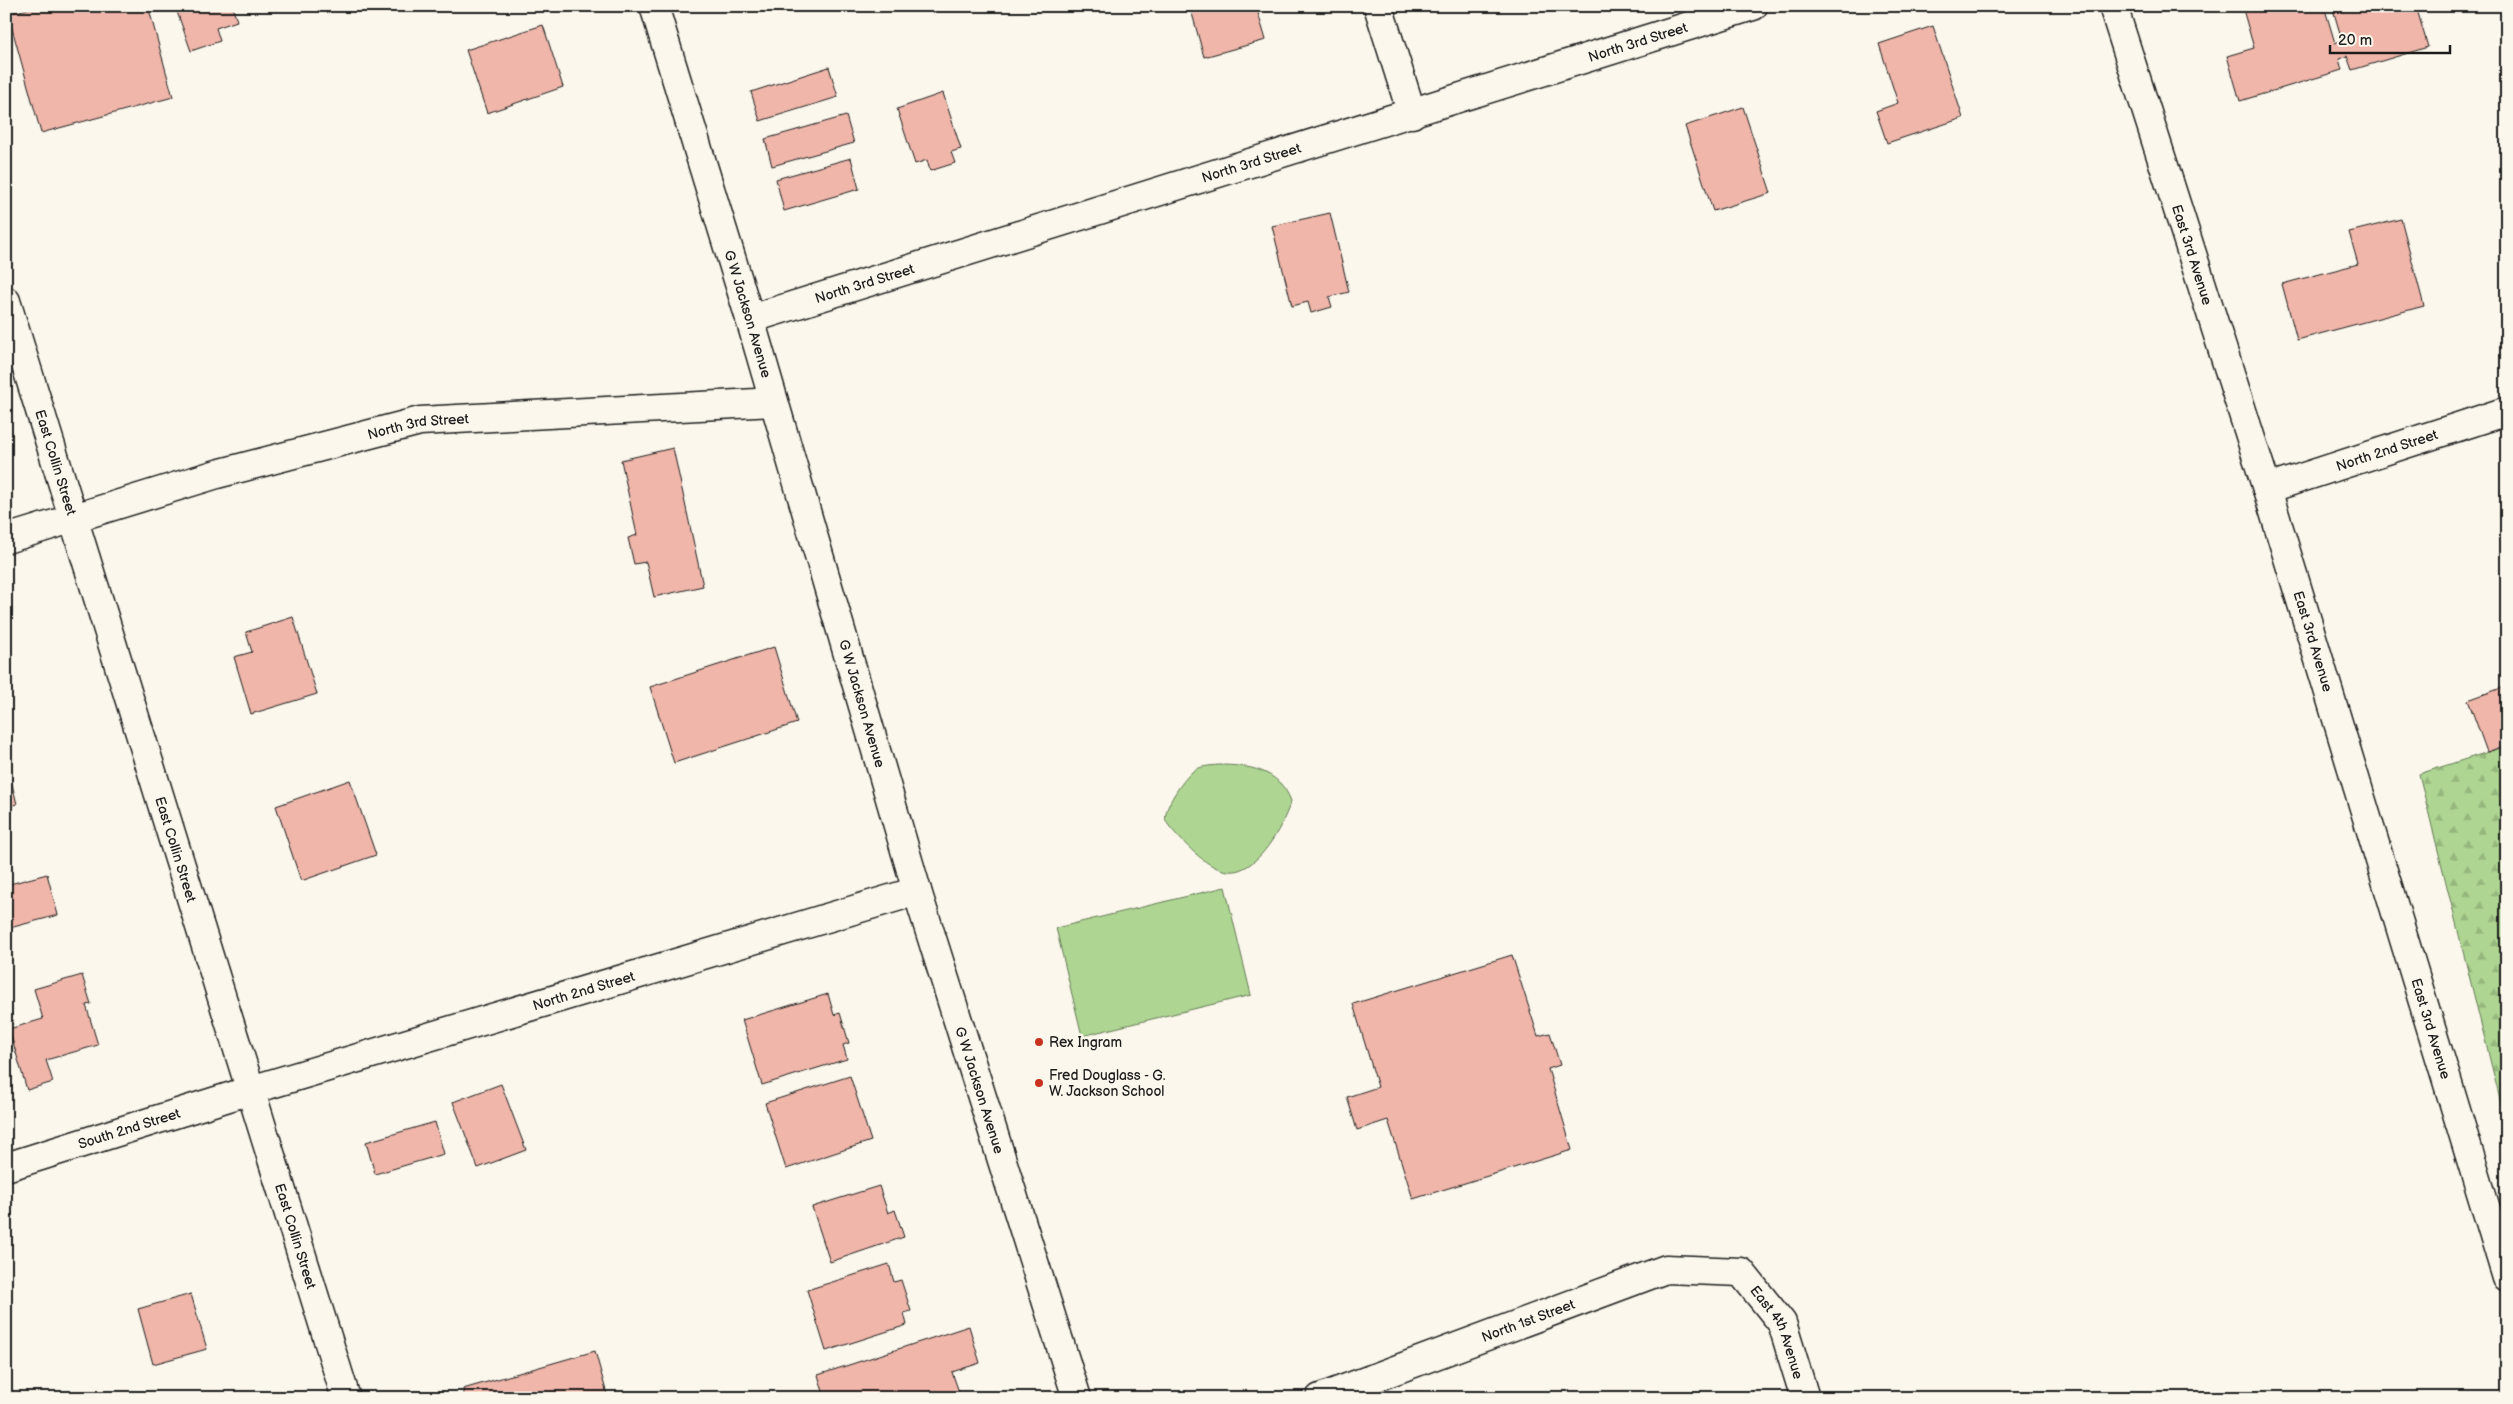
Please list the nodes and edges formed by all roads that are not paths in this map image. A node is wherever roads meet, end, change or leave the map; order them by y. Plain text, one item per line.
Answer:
1 (654, 6) edge
2 (1378, 6) edge
3 (1753, 6) edge
4 (2113, 6) edge
5 (1412, 114) junction
6 (6, 301) edge
7 (750, 320) junction
8 (773, 402) junction
9 (2507, 411) edge
10 (2267, 488) junction
11 (72, 518) junction
12 (6, 539) edge
13 (917, 891) junction
14 (250, 1090) junction
15 (6, 1167) edge
16 (1741, 1272) joint
17 (2507, 1278) edge
18 (346, 1398) edge
19 (1078, 1398) edge
20 (1320, 1398) edge
21 (1805, 1398) edge

1 - 7 street, G W Jackson Avenue
2 - 5 street
3 - 5 street, North 3rd Street
4 - 10 street, East 3rd Avenue
5 - 7 street, North 3rd Street
6 - 11 street, East Collin Street
7 - 8 street, G W Jackson Avenue
8 - 11 street, North 3rd Street
8 - 13 street, G W Jackson Avenue
9 - 10 street, North 2nd Street
10 - 17 street, East 3rd Avenue
11 - 12 street, North 3rd Street
11 - 14 street, East Collin Street
13 - 14 street, North 2nd Street
13 - 19 street, G W Jackson Avenue
14 - 15 street, South 2nd Street
14 - 18 street, East Collin Street
16 - 20 street, North 1st Street
16 - 21 street, East 4th Avenue

